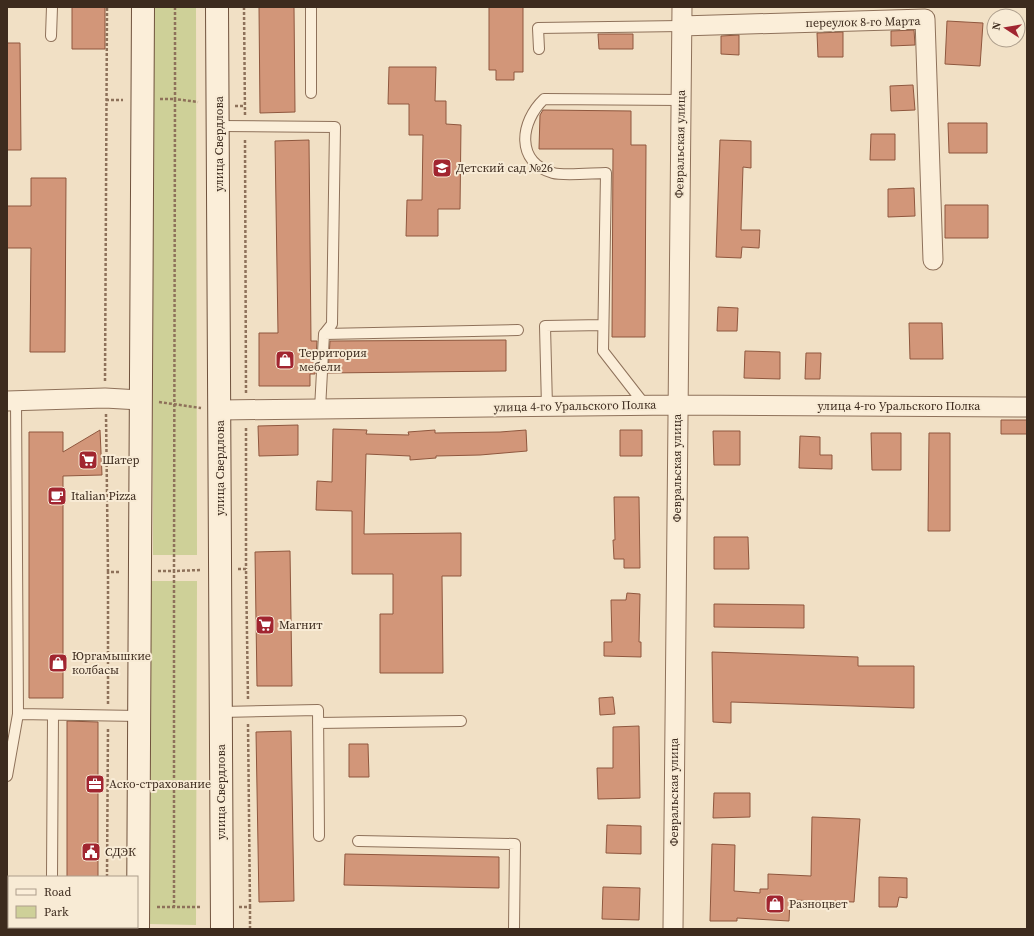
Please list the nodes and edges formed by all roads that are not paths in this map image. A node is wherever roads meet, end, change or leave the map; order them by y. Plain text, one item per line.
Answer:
1 (52, 7) edge
2 (143, 7) edge
3 (217, 7) edge
4 (311, 7) edge
5 (682, 7) edge
6 (681, 26) junction
7 (51, 36) dead end
8 (539, 49) dead end
9 (311, 93) dead end
10 (680, 100) junction
11 (219, 126) junction
12 (932, 260) dead end
13 (603, 325) junction
14 (518, 330) dead end
15 (324, 334) junction
16 (140, 400) junction
17 (11, 401) edge
18 (645, 405) junction
19 (677, 405) junction
20 (547, 406) junction
21 (1027, 407) edge
22 (320, 409) junction
23 (220, 410) junction
24 (11, 485) edge
25 (221, 712) junction
26 (18, 714) junction
27 (53, 715) junction
28 (139, 716) junction
29 (461, 721) dead end
30 (318, 723) junction
31 (8, 755) edge
32 (7, 776) edge
33 (319, 836) dead end
34 (358, 841) dead end
35 (52, 876) edge
36 (138, 929) edge
37 (222, 929) edge
38 (514, 929) edge
39 (673, 929) edge

1 - 7 lane
2 - 16 main road
3 - 11 main road, улица Свердлова
4 - 9 lane
5 - 6 street, Февральская улица
6 - 8 lane
6 - 10 street, Февральская улица
6 - 12 street, переулок 8-го Марта
10 - 13 lane
10 - 19 street, Февральская улица
11 - 15 lane
11 - 23 main road, улица Свердлова
13 - 18 lane
13 - 20 lane
14 - 15 lane
15 - 22 lane
16 - 17 street
16 - 28 main road
17 - 24 lane
18 - 19 street, улица 4-го Уральского Полка
18 - 20 street, улица 4-го Уральского Полка
19 - 21 street, улица 4-го Уральского Полка
19 - 39 street, Февральская улица
20 - 22 street, улица 4-го Уральского Полка
22 - 23 street, улица 4-го Уральского Полка
23 - 25 main road, улица Свердлова
24 - 26 lane
25 - 30 lane
25 - 37 main road, улица Свердлова
26 - 27 lane
26 - 31 lane
27 - 28 lane
27 - 35 lane
28 - 36 main road
29 - 30 lane
30 - 33 lane
31 - 32 lane
34 - 38 lane

